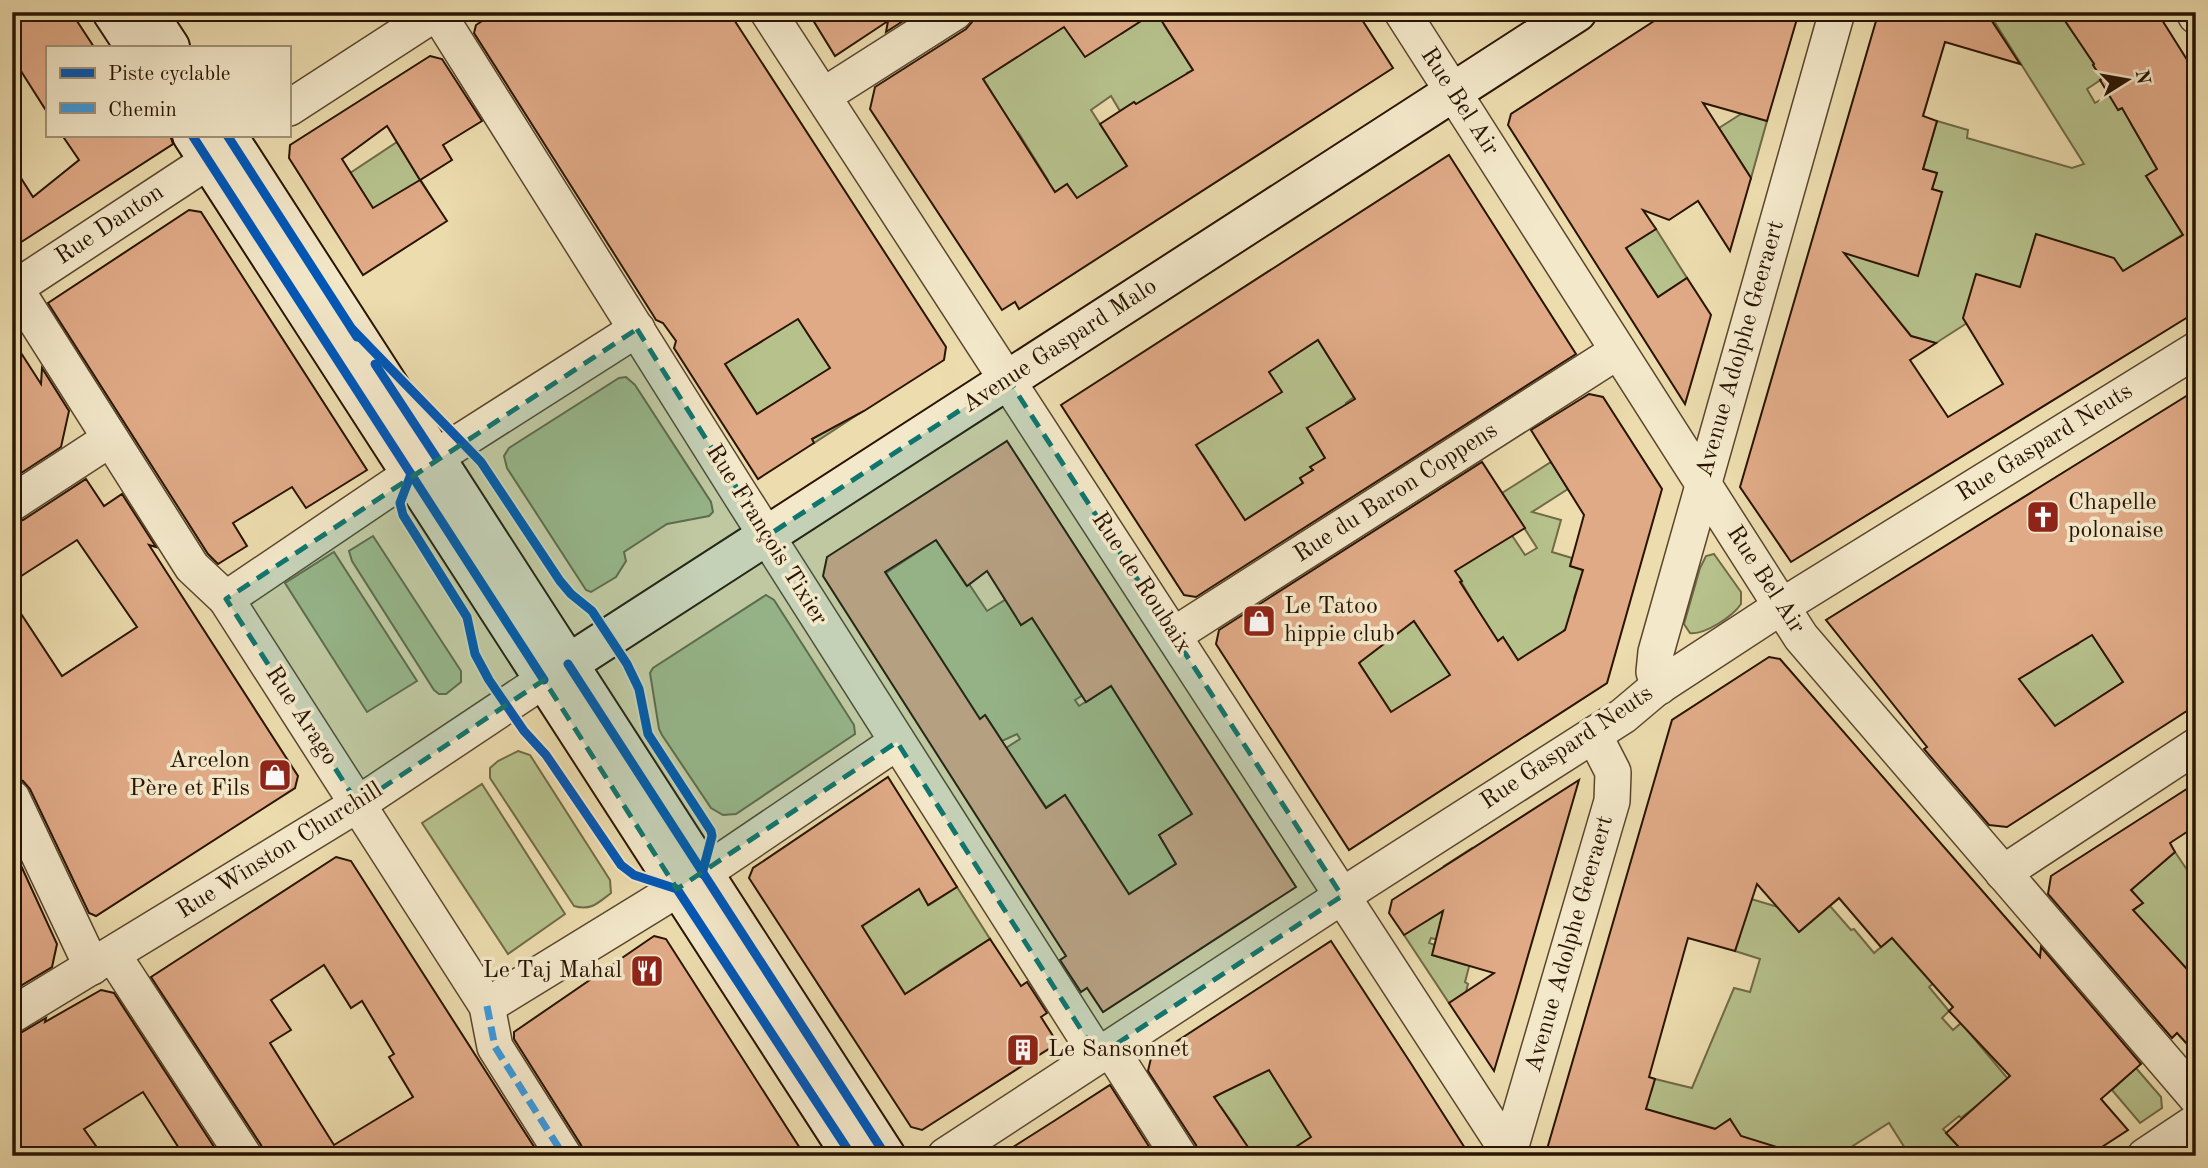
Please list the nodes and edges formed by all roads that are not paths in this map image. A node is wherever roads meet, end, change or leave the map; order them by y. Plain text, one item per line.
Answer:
1 (112, 12) edge
2 (147, 12) edge
3 (437, 12) edge
4 (768, 12) edge
5 (955, 12) edge
6 (1402, 12) edge
7 (1577, 12) edge
8 (1838, 12) edge
9 (134, 46) edge
10 (169, 46) edge
11 (1452, 92) junction
12 (823, 96) junction
13 (290, 107) edge
14 (222, 142) edge
15 (14, 289) edge
16 (637, 329) junction
17 (2196, 350) edge
18 (1618, 351) junction
19 (1008, 379) junction
20 (110, 439) junction
21 (423, 466) junction
22 (1703, 482) junction
23 (12, 503) edge
24 (767, 536) junction
25 (226, 599) junction
26 (1782, 606) junction
27 (1174, 635) junction
28 (556, 672) junction
29 (1659, 687) junction
30 (1594, 735) junction
31 (897, 741) junction
32 (2196, 746) edge
33 (12, 798) edge
34 (358, 804) junction
35 (2003, 873) junction
36 (690, 881) junction
37 (1342, 895) junction
38 (103, 961) junction
39 (487, 1006) junction
40 (12, 1015) edge
41 (1104, 1052) junction
42 (2196, 1097) edge
43 (2196, 1122) edge
44 (563, 1155) edge
45 (1510, 1155) edge
46 (244, 1156) edge
47 (852, 1156) edge
48 (886, 1156) edge
49 (945, 1156) edge
50 (1179, 1156) edge
51 (2145, 1156) edge

1 - 9 main road
2 - 10 main road
3 - 13 street
3 - 16 street, Rue François Tixier
4 - 12 street, Rue de Roubaix
5 - 12 street
6 - 11 street, Rue Bel Air
7 - 11 main road, Avenue Gaspard Malo
8 - 22 street, Avenue Adolphe Geeraert
11 - 18 street, Rue Bel Air
11 - 19 main road, Avenue Gaspard Malo
12 - 19 street, Rue de Roubaix
14 - 15 street, Rue Danton
14 - 21 main road
15 - 20 street, Rue Arago
16 - 21 street
16 - 24 street, Rue François Tixier
17 - 26 street, Rue Gaspard Neuts
18 - 22 street, Rue Bel Air
18 - 27 street, Rue du Baron Coppens
19 - 24 main road, Avenue Gaspard Malo
19 - 27 street, Rue de Roubaix
20 - 23 street
20 - 25 street, Rue Arago
21 - 25 street
21 - 28 main road
22 - 26 street, Rue Bel Air
22 - 29 street, Avenue Adolphe Geeraert
24 - 28 main road, Avenue Gaspard Malo
24 - 31 street, Rue François Tixier
25 - 34 street, Rue Arago
26 - 29 street, Rue Gaspard Neuts
26 - 35 street, Rue Bel Air
27 - 37 street, Rue de Roubaix
28 - 34 street, Rue Winston Churchill
28 - 36 main road
29 - 30 street, Rue Gaspard Neuts
30 - 37 street, Rue Gaspard Neuts
30 - 45 street, Avenue Adolphe Geeraert
31 - 36 street
31 - 41 street, Rue François Tixier
32 - 35 street
33 - 38 street
34 - 38 street, Rue Winston Churchill
34 - 39 street, Rue Arago
35 - 42 street, Rue Bel Air
36 - 39 street
36 - 47 main road
36 - 48 main road
37 - 41 street, Rue Gaspard Neuts
37 - 45 street, Rue de Roubaix
38 - 40 street, Rue Winston Churchill
38 - 46 street
39 - 44 street, Rue Arago
41 - 49 street, Rue Gaspard Neuts
41 - 50 street, Rue François Tixier
43 - 51 street

